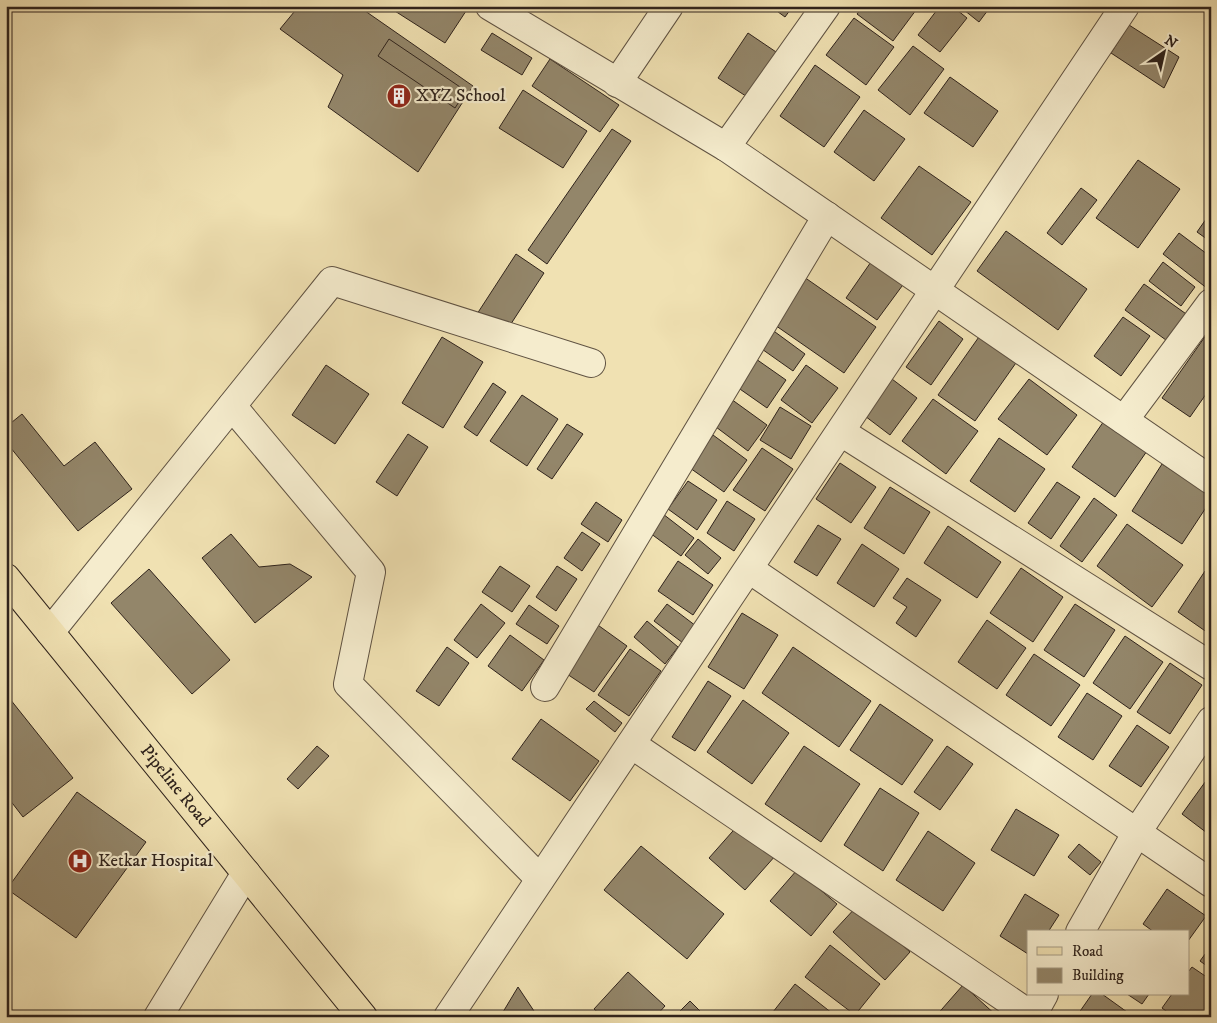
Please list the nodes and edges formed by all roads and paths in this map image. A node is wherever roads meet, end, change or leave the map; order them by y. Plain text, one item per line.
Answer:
1 (490, 6) edge
2 (669, 6) edge
3 (826, 6) edge
4 (1125, 6) edge
5 (616, 83) junction
6 (726, 146) junction
7 (827, 216) junction
8 (935, 291) junction
9 (1211, 303) edge
10 (591, 363) dead end
11 (232, 406) junction
12 (1124, 420) junction
13 (841, 432) junction
14 (1211, 480) edge
15 (749, 569) junction
16 (6, 578) edge
17 (50, 632) junction
18 (1211, 666) edge
19 (545, 686) dead end
20 (1211, 721) edge
21 (631, 744) junction
22 (1137, 832) junction
23 (246, 873) junction
24 (540, 879) junction
25 (1211, 883) edge
26 (1081, 930) edge
27 (1043, 996) edge
28 (158, 1017) edge
29 (363, 1017) edge
30 (448, 1017) edge

1 - 5 street
2 - 5 street
3 - 6 street
4 - 8 street
5 - 6 street
6 - 7 street
7 - 8 street
7 - 19 street
8 - 12 street
8 - 13 street
9 - 12 street
10 - 11 street
11 - 17 street
11 - 24 street
12 - 14 street
13 - 15 street
13 - 18 street
15 - 21 street
15 - 22 street
16 - 17 main road, Pipeline Road
17 - 23 main road, Pipeline Road
20 - 22 street
21 - 24 street
21 - 27 street
22 - 25 street
22 - 26 street
23 - 28 street
23 - 29 main road, Pipeline Road
24 - 30 street

